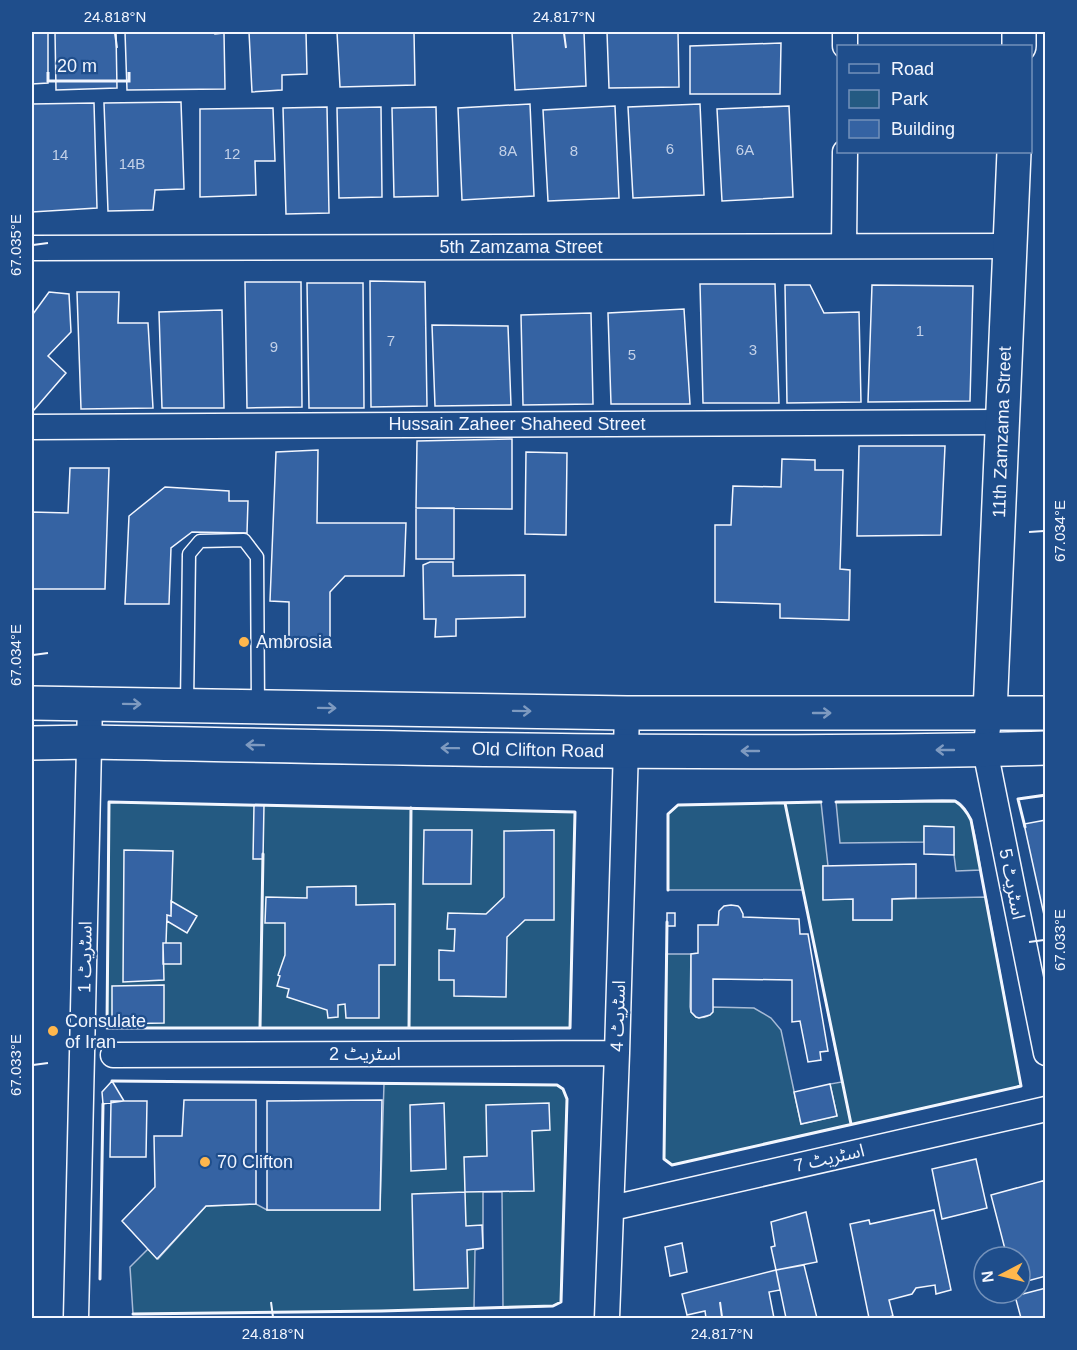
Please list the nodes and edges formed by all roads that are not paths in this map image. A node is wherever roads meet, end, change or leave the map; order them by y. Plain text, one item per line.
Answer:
1 (844, 153) edge
2 (1014, 153) edge
3 (844, 246) junction
4 (1010, 246) junction
5 (32, 248) edge
6 (1002, 422) junction
7 (32, 427) edge
8 (32, 703) edge
9 (90, 704) junction
10 (187, 705) junction
11 (258, 707) junction
12 (627, 713) junction
13 (990, 713) junction
14 (1046, 713) edge
15 (90, 742) junction
16 (32, 743) edge
17 (1046, 748) edge
18 (985, 750) junction
19 (626, 752) junction
20 (617, 1053) junction
21 (1046, 1053) edge
22 (113, 1055) dead end
23 (1046, 1108) edge
24 (612, 1208) junction
25 (76, 1318) edge
26 (607, 1318) edge

1 - 3 street
2 - 4 street, 11th Zamzama Street
3 - 4 street, 5th Zamzama Street
3 - 5 street, 5th Zamzama Street
4 - 6 street, 11th Zamzama Street
6 - 7 street, Hussain Zaheer Shaheed Street
6 - 13 street, 11th Zamzama Street
8 - 9 street
9 -> 10 street
9 - 15 street, اسٹریٹ 1
10 - 11 street
10 - 11 lane
11 -> 12 street
12 -> 13 street
12 - 19 street, اسٹریٹ 4
13 - 14 street
13 - 18 street, اسٹریٹ 5
15 - 16 street, Old Clifton Road
19 -> 15 street, Old Clifton Road
15 - 25 street, اسٹریٹ 1
17 - 18 street, Old Clifton Road
18 -> 19 street, Old Clifton Road
18 - 21 street, اسٹریٹ 5
19 - 20 street, اسٹریٹ 4
20 - 22 street, اسٹریٹ 2
20 - 24 street, اسٹریٹ 4
23 - 24 street, اسٹریٹ 7
24 - 26 street, اسٹریٹ 4

